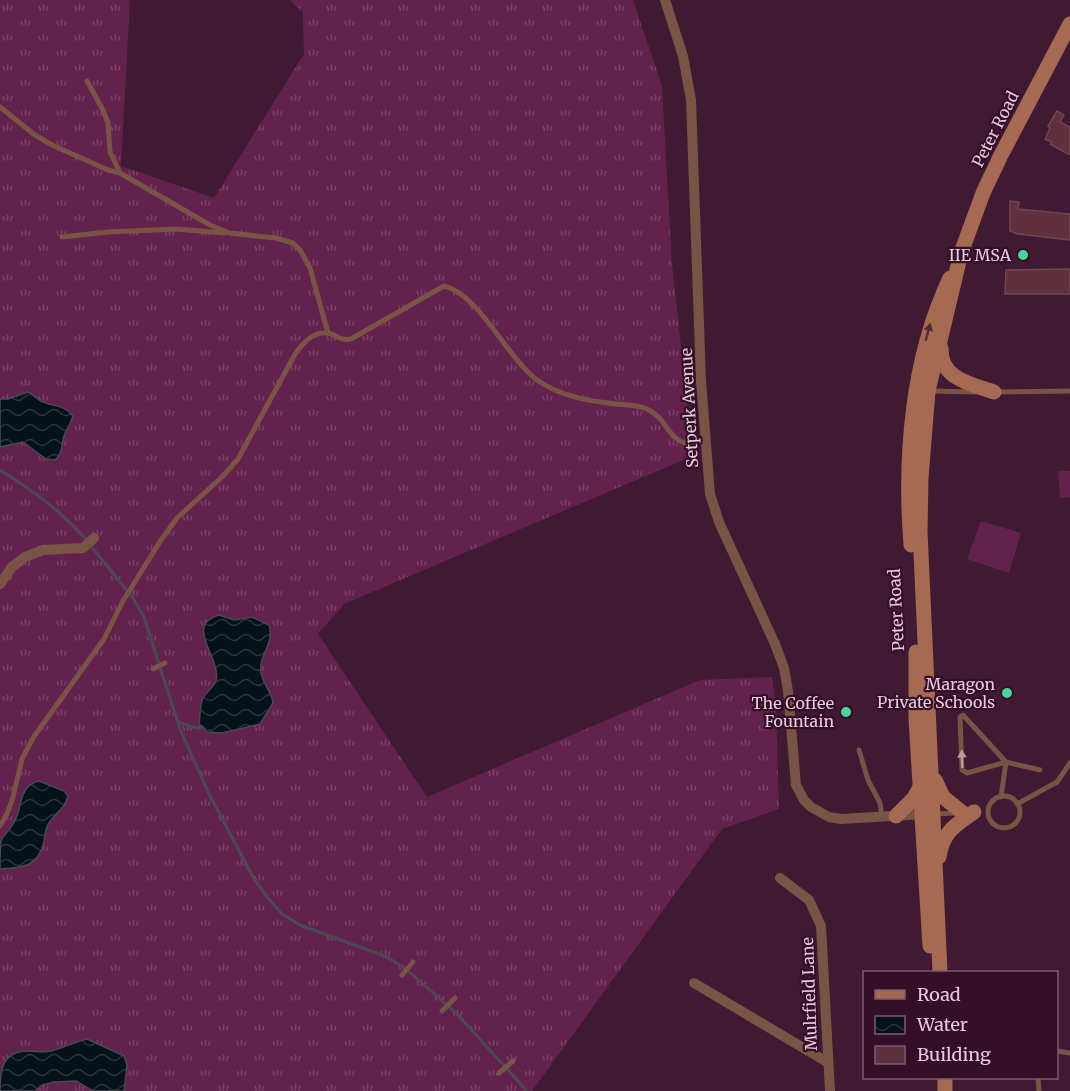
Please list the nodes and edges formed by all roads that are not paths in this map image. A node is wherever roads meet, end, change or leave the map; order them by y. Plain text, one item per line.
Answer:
1 (665, 0) edge
2 (1070, 24) edge
3 (87, 81) dead end
4 (0, 107) edge
5 (120, 172) junction
6 (229, 233) junction
7 (62, 237) dead end
8 (961, 253) junction
9 (942, 330) junction
10 (328, 333) junction
11 (923, 390) junction
12 (1070, 391) edge
13 (994, 392) junction
14 (692, 445) dead end
15 (94, 538) dead end
16 (0, 585) edge
17 (165, 663) dead end
18 (153, 669) dead end
19 (859, 750) dead end
20 (1006, 762) junction
21 (1070, 763) edge
22 (1040, 770) dead end
23 (932, 771) junction
24 (920, 787) junction
25 (1001, 797) junction
26 (1017, 804) junction
27 (975, 812) junction
28 (927, 814) junction
29 (889, 816) junction
30 (0, 826) edge
31 (937, 874) junction
32 (780, 878) dead end
33 (413, 963) dead end
34 (932, 971) edge
35 (940, 971) edge
36 (402, 975) dead end
37 (694, 983) dead end
38 (454, 999) dead end
39 (442, 1011) dead end
40 (512, 1062) dead end
41 (827, 1062) junction
42 (499, 1073) dead end
43 (830, 1091) edge

1 - 29 street, Setperk Avenue
2 - 8 main road, Peter Road
3 - 5 lane
4 - 5 lane
5 - 6 lane
6 - 7 lane
6 - 10 lane
8 - 9 main road, Peter Road
11 -> 8 main road, Peter Road
9 - 11 main road, Peter Road
9 - 13 main road
10 - 14 lane
10 - 30 lane
11 - 13 lane
11 - 23 main road, Peter Road
11 - 24 main road, Peter Road
12 - 13 lane
15 - 16 street
17 - 18 lane
19 - 29 lane
20 -> 20 lane
20 - 22 lane
20 - 25 lane
21 - 26 lane
23 - 27 main road
23 - 28 main road, Peter Road
24 - 28 main road, Peter Road
24 - 29 main road
25 - 26 lane
25 - 27 lane
26 - 27 lane
27 - 28 lane
27 - 31 main road
28 - 29 street
28 - 31 main road, Peter Road
28 - 34 main road, Peter Road
31 - 35 main road, Peter Road
32 - 41 street, Mulrfield Lane
33 - 36 lane
37 - 41 street
38 - 39 lane
40 - 42 lane
41 - 43 street, Mulrfield Lane

